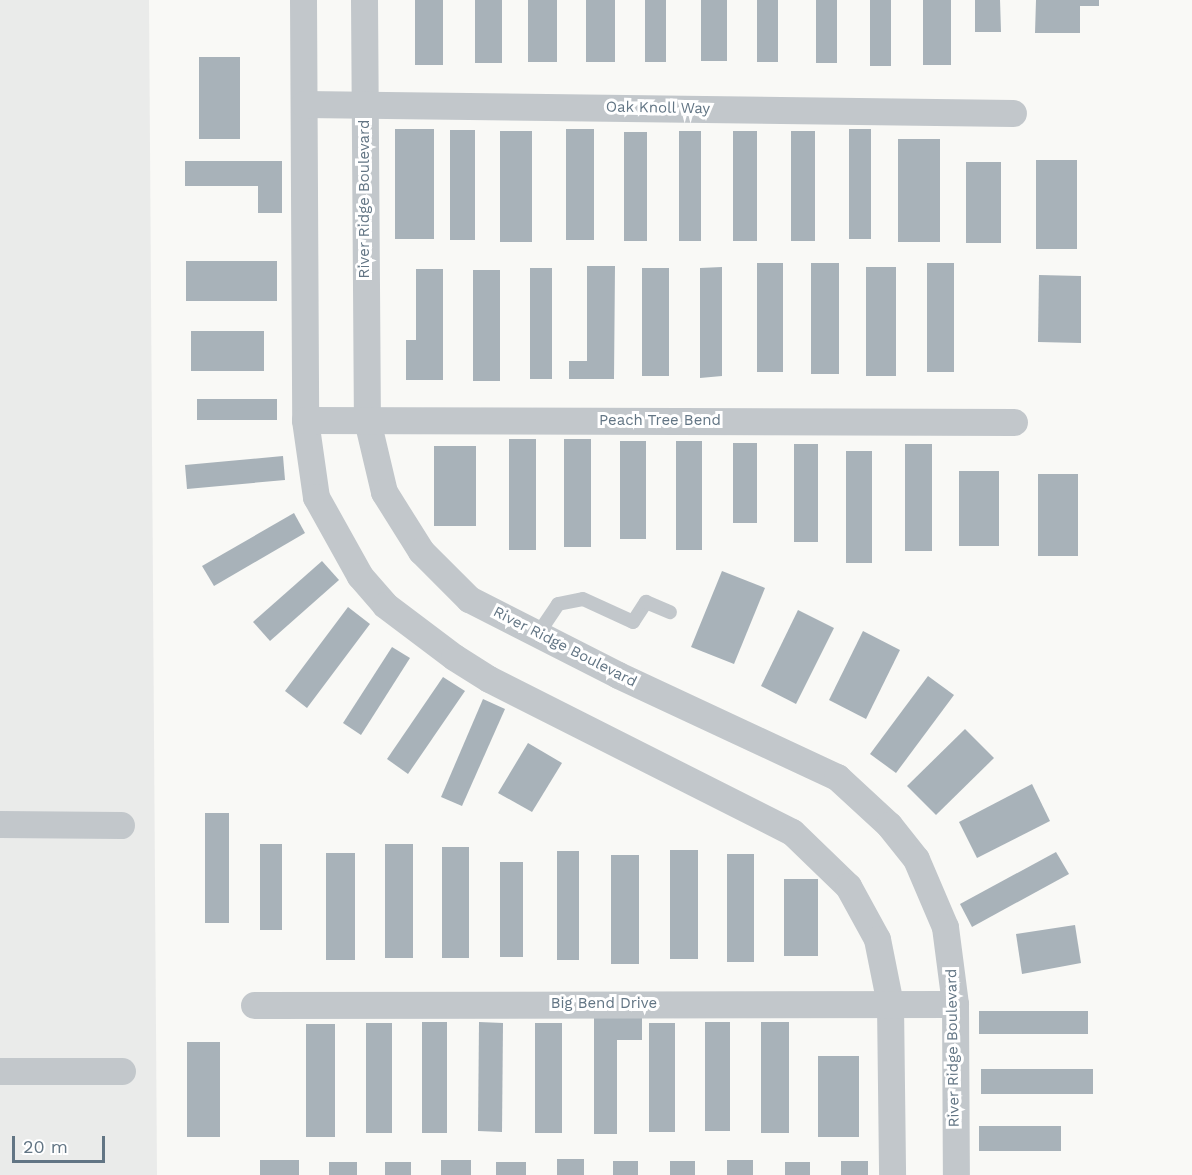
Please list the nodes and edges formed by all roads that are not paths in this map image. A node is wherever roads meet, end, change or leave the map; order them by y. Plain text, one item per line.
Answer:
1 (303, 0) edge
2 (364, 0) edge
3 (304, 104) junction
4 (365, 104) junction
5 (1013, 112) dead end
6 (305, 420) junction
7 (367, 420) junction
8 (1014, 422) dead end
9 (670, 612) dead end
10 (538, 634) junction
11 (0, 824) edge
12 (122, 825) dead end
13 (890, 1004) junction
14 (955, 1004) junction
15 (254, 1005) dead end
16 (0, 1071) edge
17 (122, 1071) dead end
18 (892, 1175) edge
19 (956, 1175) edge

1 - 3 street
2 - 4 street, River Ridge Boulevard
3 - 4 street, Oak Knoll Way
3 - 6 street
4 - 5 street, Oak Knoll Way
4 - 7 street, River Ridge Boulevard
6 - 7 street, Peach Tree Bend
6 - 13 street
7 - 8 street, Peach Tree Bend
7 - 10 street, River Ridge Boulevard
9 - 10 lane
10 - 14 street, River Ridge Boulevard
11 - 12 street
13 - 14 street, Big Bend Drive
13 - 15 street, Big Bend Drive
13 - 18 street
14 - 19 street, River Ridge Boulevard
16 - 17 street

